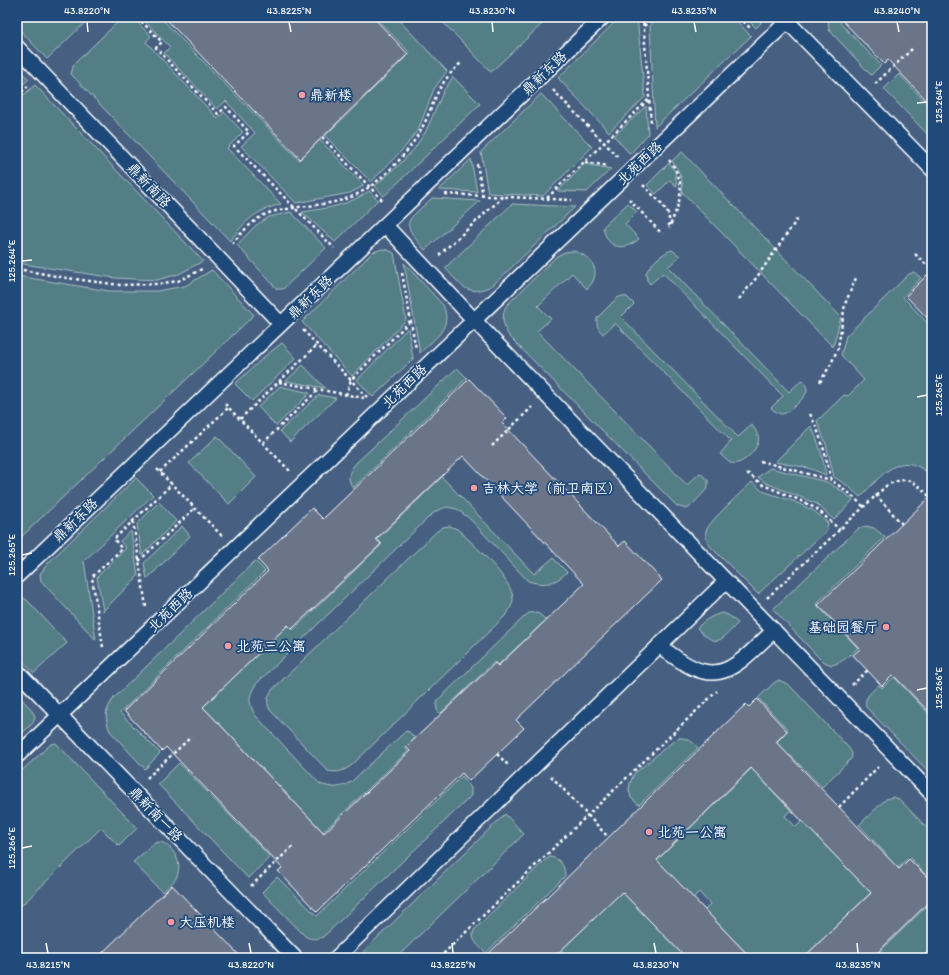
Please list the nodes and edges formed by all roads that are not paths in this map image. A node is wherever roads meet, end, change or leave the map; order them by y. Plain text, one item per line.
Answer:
1 (603, 17) edge
2 (787, 18) edge
3 (17, 47) edge
4 (932, 169) edge
5 (385, 225) junction
6 (474, 320) junction
7 (281, 324) junction
8 (17, 576) edge
9 (726, 581) junction
10 (774, 630) junction
11 (659, 645) junction
12 (17, 671) edge
13 (60, 715) junction
14 (17, 756) edge
15 (932, 794) edge
16 (294, 958) edge
17 (336, 958) edge

1 - 5 lane, 鼎新东路
2 - 4 lane
2 - 6 lane, 北苑西路
3 - 7 lane, 鼎新南路
5 - 6 lane
5 - 7 lane, 鼎新东路
6 - 9 lane
6 - 13 lane, 北苑西路
7 - 8 lane, 鼎新东路
9 - 10 lane
9 - 11 lane
10 - 11 lane
10 - 15 lane
11 - 17 lane
12 - 13 lane, 鼎新南一路
13 - 14 lane, 北苑西路
13 - 16 lane, 鼎新南一路

